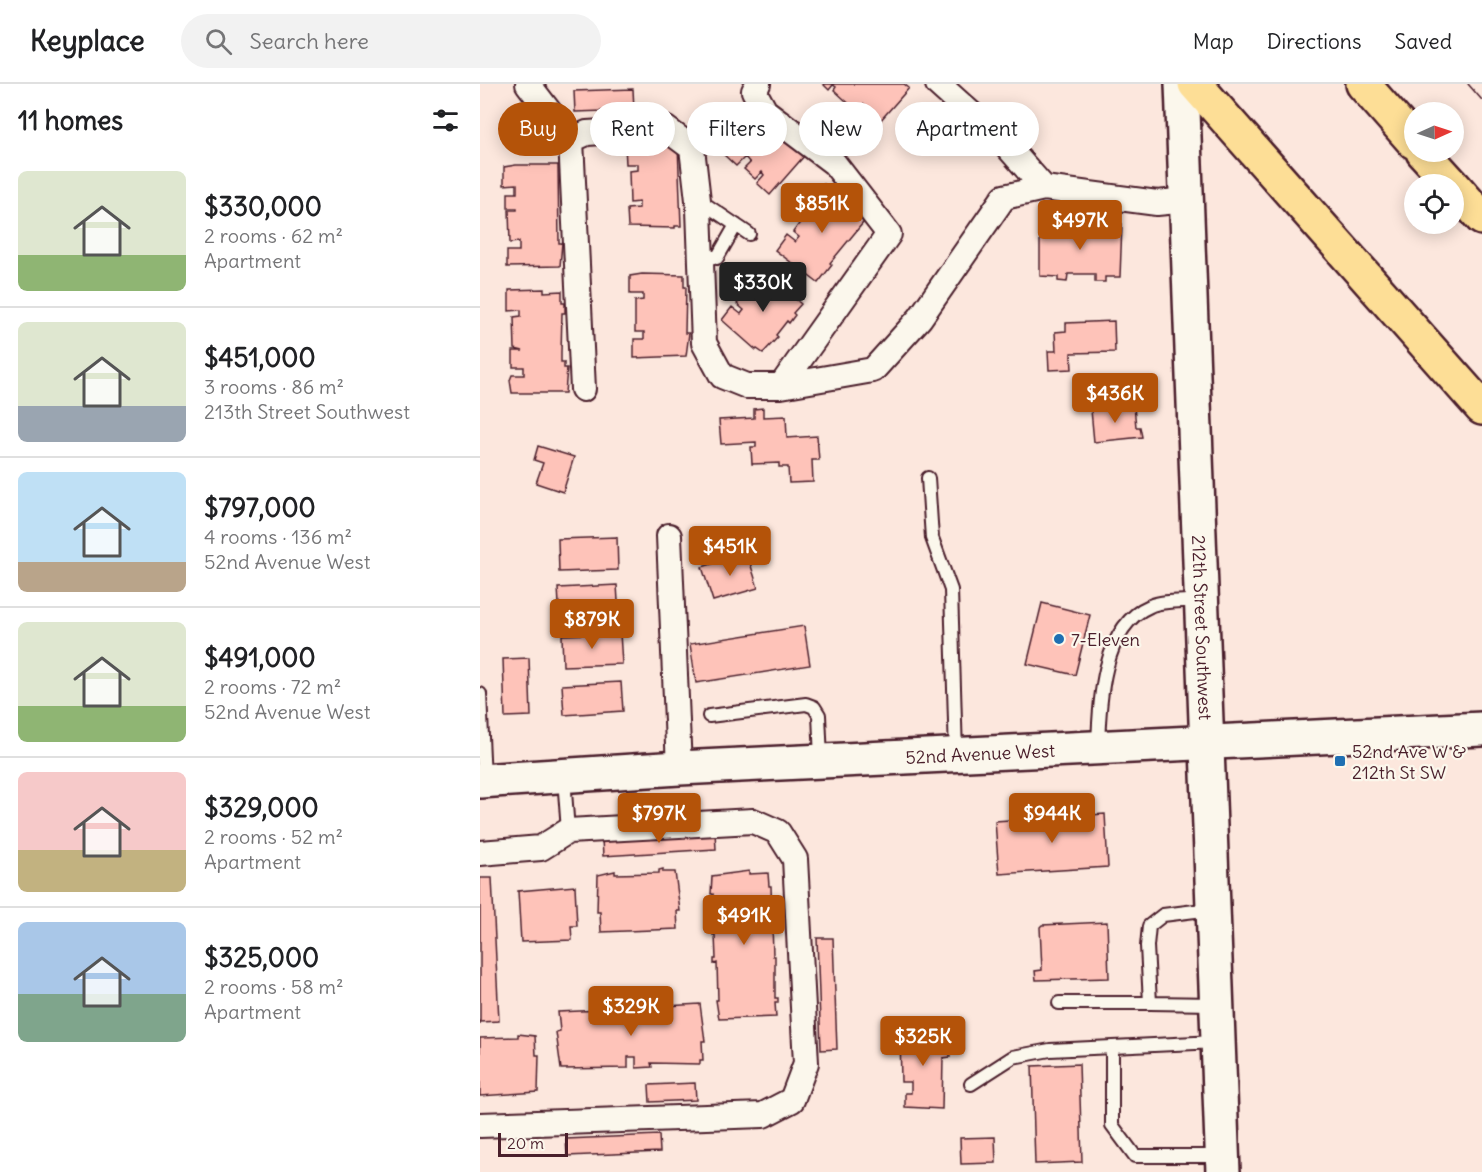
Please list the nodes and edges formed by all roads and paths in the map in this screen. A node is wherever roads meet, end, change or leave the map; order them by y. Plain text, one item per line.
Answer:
1 (528, 84) edge
2 (758, 84) edge
3 (938, 84) edge
4 (1182, 84) edge
5 (1195, 84) edge
6 (1363, 84) edge
7 (542, 102) edge
8 (1404, 131) edge
9 (578, 137) edge
10 (573, 156) edge
11 (1432, 162) edge
12 (1443, 174) edge
13 (1044, 188) junction
14 (1464, 198) edge
15 (698, 199) junction
16 (1187, 200) junction
17 (1482, 218) edge
18 (736, 225) junction
19 (748, 234) dead end
20 (701, 254) junction
21 (781, 386) junction
22 (583, 389) dead end
23 (1482, 408) edge
24 (928, 478) dead end
25 (669, 536) dead end
26 (1201, 600) junction
27 (480, 694) edge
28 (709, 716) dead end
29 (1482, 729) edge
30 (1206, 743) junction
31 (1098, 749) junction
32 (956, 756) junction
33 (821, 760) junction
34 (679, 768) junction
35 (564, 777) junction
36 (482, 781) edge
37 (568, 831) junction
38 (480, 853) edge
39 (1212, 909) junction
40 (1059, 1003) dead end
41 (1150, 1003) junction
42 (1216, 1004) junction
43 (1218, 1042) junction
44 (1112, 1048) junction
45 (971, 1084) dead end
46 (480, 1125) edge
47 (1222, 1164) edge

1 - 7 street
2 - 21 street
3 - 13 street
4 - 16 main road, 212th Street Southwest
5 - 23 highway
6 - 8 highway
9 - 15 street
10 - 22 street
11 - 12 highway
13 - 16 street
13 - 21 street
14 - 17 highway
15 - 18 lane
15 - 20 street
16 - 26 main road, 212th Street Southwest
18 - 19 lane
18 - 20 lane
20 - 21 street
24 - 32 lane
25 - 34 street
26 - 30 main road, 212th Street Southwest
26 - 31 lane
27 - 36 lane
28 - 33 lane
29 - 30 main road, 52nd Avenue West
30 - 31 main road, 52nd Avenue West
30 - 39 main road, 212th Street Southwest
31 - 32 main road, 52nd Avenue West
32 - 33 main road, 52nd Avenue West
33 - 34 main road, 52nd Avenue West
34 - 35 main road, 52nd Avenue West
35 - 36 main road, 52nd Avenue West
35 - 37 lane
37 - 38 street
37 - 46 street
39 - 41 lane
39 - 42 main road, 212th Street Southwest
40 - 41 lane
41 - 42 lane
42 - 43 main road, 212th Street Southwest
43 - 44 lane
43 - 47 main road, 212th Street Southwest
44 - 45 lane
44 - 47 lane

